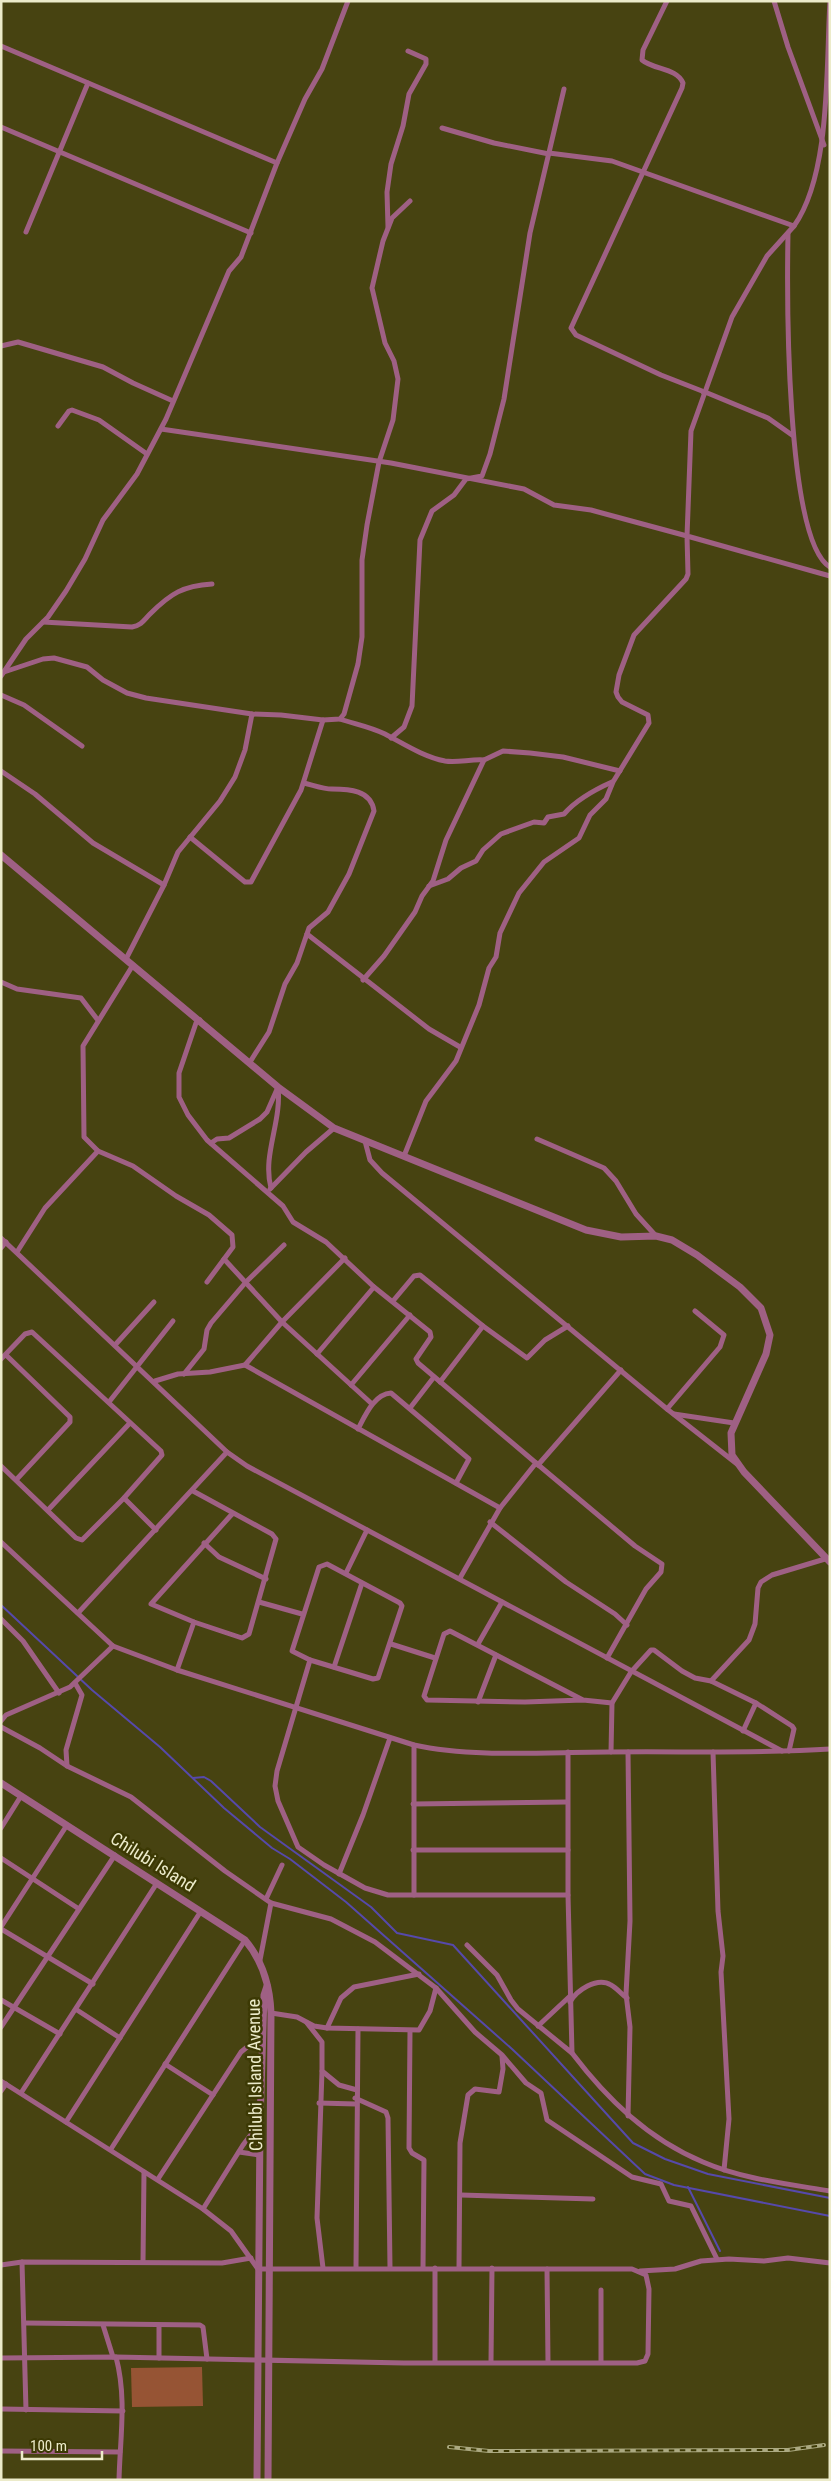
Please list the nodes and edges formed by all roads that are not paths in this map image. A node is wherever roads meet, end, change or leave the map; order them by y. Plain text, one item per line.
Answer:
1 (348, 1) edge
2 (667, 1) edge
3 (774, 1) edge
4 (830, 1) edge
5 (1, 46) edge
6 (408, 51) dead end
7 (88, 83) junction
8 (564, 89) dead end
9 (1, 127) edge
10 (442, 128) dead end
11 (824, 146) junction
12 (60, 152) junction
13 (549, 154) junction
14 (277, 163) junction
15 (643, 172) junction
16 (410, 201) dead end
17 (794, 226) junction
18 (388, 227) junction
19 (26, 232) dead end
20 (252, 232) junction
21 (788, 232) junction
22 (1, 346) edge
23 (704, 393) junction
24 (173, 401) junction
25 (58, 426) dead end
26 (161, 429) junction
27 (792, 435) junction
28 (148, 454) junction
29 (379, 462) junction
30 (466, 479) junction
31 (687, 536) junction
32 (830, 567) edge
33 (830, 576) edge
34 (212, 584) dead end
35 (43, 622) junction
36 (2, 674) edge
37 (1, 695) edge
38 (252, 714) junction
39 (340, 718) junction
40 (323, 720) junction
41 (391, 738) junction
42 (82, 746) dead end
43 (484, 760) junction
44 (1, 771) edge
45 (620, 771) junction
46 (612, 782) junction
47 (304, 783) junction
48 (190, 837) junction
49 (1, 855) edge
50 (164, 885) junction
51 (429, 887) junction
52 (307, 934) junction
53 (126, 960) junction
54 (133, 965) junction
55 (363, 980) junction
56 (1, 982) edge
57 (97, 1019) junction
58 (200, 1020) junction
59 (460, 1047) junction
60 (250, 1062) junction
61 (278, 1088) junction
62 (334, 1128) junction
63 (537, 1139) dead end
64 (366, 1141) junction
65 (211, 1143) junction
66 (98, 1151) junction
67 (404, 1156) junction
68 (269, 1190) junction
69 (656, 1236) junction
70 (1, 1238) edge
71 (6, 1242) junction
72 (284, 1246) dead end
73 (1, 1248) edge
74 (17, 1252) junction
75 (345, 1258) junction
76 (224, 1259) junction
77 (207, 1282) dead end
78 (246, 1282) junction
79 (374, 1287) junction
80 (393, 1301) junction
81 (154, 1302) dead end
82 (695, 1311) dead end
83 (410, 1315) junction
84 (173, 1321) dead end
85 (282, 1322) junction
86 (483, 1326) junction
87 (568, 1326) junction
88 (115, 1345) junction
89 (317, 1354) junction
90 (3, 1357) edge
91 (245, 1365) junction
92 (137, 1366) junction
93 (620, 1370) junction
94 (184, 1374) junction
95 (434, 1377) junction
96 (155, 1381) junction
97 (440, 1382) junction
98 (351, 1385) junction
99 (108, 1402) junction
100 (372, 1404) junction
101 (410, 1408) junction
102 (667, 1409) junction
103 (674, 1414) junction
104 (129, 1424) junction
105 (734, 1424) junction
106 (358, 1429) junction
107 (227, 1452) junction
108 (537, 1464) junction
109 (737, 1464) junction
110 (1, 1466) edge
111 (16, 1480) junction
112 (456, 1483) junction
113 (192, 1491) junction
114 (124, 1498) junction
115 (500, 1508) junction
116 (48, 1510) junction
117 (233, 1513) junction
118 (490, 1522) junction
119 (156, 1530) junction
120 (367, 1530) junction
121 (1, 1542) edge
122 (204, 1543) junction
123 (827, 1560) edge
124 (346, 1573) junction
125 (460, 1578) junction
126 (266, 1579) junction
127 (362, 1583) junction
128 (260, 1602) junction
129 (502, 1602) junction
130 (78, 1613) junction
131 (302, 1614) junction
132 (1, 1619) edge
133 (194, 1622) junction
134 (627, 1625) junction
135 (391, 1644) junction
136 (478, 1644) junction
137 (113, 1646) junction
138 (496, 1654) junction
139 (435, 1658) junction
140 (607, 1658) junction
141 (310, 1660) junction
142 (334, 1667) junction
143 (177, 1670) junction
144 (630, 1672) junction
145 (711, 1681) junction
146 (76, 1682) junction
147 (58, 1693) junction
148 (583, 1700) junction
149 (478, 1702) junction
150 (612, 1703) junction
151 (756, 1703) junction
152 (296, 1708) junction
153 (1, 1720) edge
154 (1, 1727) edge
155 (743, 1731) junction
156 (390, 1738) junction
157 (414, 1745) junction
158 (830, 1748) edge
159 (789, 1751) junction
160 (568, 1752) junction
161 (611, 1752) junction
162 (628, 1752) junction
163 (714, 1752) junction
164 (782, 1752) junction
165 (67, 1766) junction
166 (1, 1783) edge
167 (21, 1796) junction
168 (567, 1802) junction
169 (413, 1804) junction
170 (67, 1825) junction
171 (1, 1828) edge
172 (413, 1850) junction
173 (568, 1850) junction
174 (115, 1855) junction
175 (1, 1858) edge
176 (282, 1865) dead end
177 (339, 1874) junction
178 (34, 1878) junction
179 (157, 1883) junction
180 (414, 1895) junction
181 (568, 1896) junction
182 (268, 1901) junction
183 (79, 1909) junction
184 (202, 1910) junction
185 (1, 1928) edge
186 (245, 1940) junction
187 (467, 1945) dead end
188 (48, 1956) junction
189 (260, 1960) junction
190 (419, 1974) junction
191 (93, 1984) junction
192 (267, 1986) junction
193 (436, 1988) junction
194 (626, 1998) junction
195 (1, 2000) edge
196 (569, 2000) junction
197 (12, 2007) junction
198 (77, 2010) junction
199 (271, 2012) junction
200 (306, 2021) junction
201 (1, 2026) edge
202 (538, 2026) junction
203 (327, 2028) junction
204 (358, 2029) junction
205 (410, 2031) junction
206 (60, 2034) junction
207 (263, 2034) junction
208 (120, 2038) junction
209 (572, 2053) junction
210 (502, 2055) junction
211 (165, 2064) junction
212 (322, 2071) junction
213 (3, 2082) edge
214 (357, 2090) junction
215 (1, 2091) edge
216 (21, 2093) junction
217 (213, 2095) junction
218 (356, 2101) junction
219 (319, 2103) junction
220 (628, 2116) junction
221 (66, 2122) junction
222 (260, 2123) junction
223 (111, 2149) junction
224 (239, 2152) junction
225 (259, 2155) junction
226 (724, 2170) junction
227 (144, 2172) junction
228 (158, 2180) junction
229 (830, 2192) edge
230 (461, 2195) junction
231 (593, 2200) dead end
232 (203, 2209) junction
233 (251, 2258) junction
234 (717, 2259) junction
235 (22, 2262) junction
236 (143, 2262) junction
237 (830, 2263) edge
238 (1, 2264) edge
239 (322, 2268) junction
240 (356, 2268) junction
241 (390, 2268) junction
242 (423, 2268) junction
243 (435, 2268) junction
244 (459, 2268) junction
245 (492, 2268) junction
246 (547, 2268) junction
247 (258, 2269) junction
248 (270, 2269) junction
249 (640, 2271) junction
250 (601, 2290) dead end
251 (25, 2323) junction
252 (103, 2325) junction
253 (158, 2325) junction
254 (114, 2357) junction
255 (1, 2358) edge
256 (25, 2358) junction
257 (159, 2358) junction
258 (207, 2359) junction
259 (258, 2360) junction
260 (270, 2360) junction
261 (435, 2362) junction
262 (491, 2362) junction
263 (548, 2362) junction
264 (601, 2362) junction
265 (1, 2410) edge
266 (26, 2410) junction
267 (123, 2411) junction
268 (1, 2451) edge
269 (120, 2452) junction
270 (119, 2480) edge
271 (257, 2480) edge
272 (268, 2480) edge

1 - 14 street
2 - 15 street
3 - 11 street
4 - 11 street
5 - 7 street
6 - 18 street
7 - 12 street
7 - 14 street
8 - 13 street
9 - 12 street
10 - 13 street
11 - 17 street
12 - 19 street
12 - 20 street
13 - 15 street
13 - 30 street
14 - 20 street
15 - 17 street
15 - 23 street
16 - 18 street
17 - 21 street
18 - 29 street
20 - 24 street
21 - 23 street
21 - 27 street
22 - 24 street
23 - 27 street
23 - 31 street
24 - 26 street
25 - 28 street
26 - 28 street
26 - 29 street
27 - 32 street
28 - 35 street
29 - 30 street
29 - 39 street
30 - 31 street
30 - 41 street
31 - 33 street
31 - 45 street
34 - 35 street
35 - 36 street
36 - 38 street
37 - 42 street
38 - 40 street
38 - 48 street
39 - 40 street
39 - 41 street
40 - 47 street
41 - 43 street
43 - 45 street
43 - 51 street
44 - 50 street
45 - 46 street
46 - 51 street
46 - 59 street
47 - 48 street
47 - 52 street
48 - 50 street
49 - 53 street
50 - 53 street
51 - 55 street
52 - 55 street
52 - 60 street
53 - 54 street
54 - 57 street
54 - 58 street
55 - 59 street
56 - 57 street
57 - 66 street
58 - 60 street
58 - 65 street
59 - 67 street
60 - 61 street
61 - 62 street
61 - 65 street
61 - 68 street
62 - 64 street
62 - 68 street
63 - 69 street
64 - 67 street
64 - 87 street
65 - 68 street
66 - 74 street
66 - 76 street
67 - 69 street
68 - 75 street
69 - 105 street
70 - 71 street
71 - 73 street
71 - 74 street
72 - 78 street
74 - 88 street
75 - 79 street
75 - 85 street
76 - 77 street
76 - 78 street
78 - 85 street
78 - 94 street
79 - 80 street
79 - 89 street
80 - 83 street
80 - 86 street
81 - 88 street
82 - 102 street
83 - 95 street
83 - 98 street
84 - 92 street
85 - 89 street
85 - 91 street
86 - 87 street
86 - 97 street
87 - 93 street
88 - 92 street
89 - 98 street
90 - 99 street
90 - 111 street
91 - 94 street
91 - 106 street
92 - 96 street
92 - 99 street
93 - 102 street
93 - 108 street
94 - 96 street
95 - 97 street
95 - 101 street
96 - 107 street
97 - 108 street
98 - 100 street
99 - 104 street
100 - 101 street
100 - 106 street
101 - 112 street
102 - 103 street
103 - 105 street
103 - 109 street
104 - 114 street
104 - 116 street
105 - 109 street
106 - 112 street
107 - 113 street
107 - 120 street
108 - 115 street
108 - 134 street
109 - 123 street
110 - 111 street
111 - 116 street
112 - 115 street
113 - 117 street
113 - 119 street
114 - 116 street
114 - 119 street
115 - 118 street
117 - 122 street
117 - 126 street
118 - 125 street
118 - 134 street
119 - 130 street
120 - 124 street
120 - 125 street
121 - 130 street
122 - 126 street
122 - 133 street
123 - 145 street
124 - 127 street
124 - 131 street
125 - 129 street
126 - 128 street
127 - 135 street
127 - 142 street
128 - 131 street
128 - 133 street
129 - 136 street
129 - 140 street
130 - 137 street
131 - 141 street
132 - 147 street
133 - 143 street
134 - 140 street
135 - 139 street
135 - 142 street
136 - 138 street
136 - 139 street
137 - 143 street
137 - 146 street
138 - 148 street
138 - 149 street
139 - 149 street
140 - 144 street
141 - 142 street
141 - 152 street
143 - 152 street
144 - 145 street
144 - 150 street
144 - 155 street
145 - 151 street
146 - 147 street
146 - 165 street
147 - 153 street
148 - 149 street
148 - 150 street
150 - 161 street
151 - 155 street
151 - 159 street
152 - 156 street
152 - 177 street
154 - 165 street
155 - 164 street
156 - 157 street
156 - 177 street
157 - 160 street
157 - 169 street
158 - 159 street
159 - 164 street
160 - 161 street
160 - 168 street
161 - 162 street
162 - 163 street
162 - 194 street
163 - 164 street
163 - 226 street
165 - 182 street
166 - 167 street, Chilubi Island
167 - 170 street, Chilubi Island
167 - 171 street
168 - 169 street
168 - 173 street
169 - 172 street
170 - 174 street, Chilubi Island
170 - 178 street
172 - 173 street
172 - 180 street
173 - 181 street
174 - 179 street, Chilubi Island
174 - 183 street
175 - 178 street
176 - 182 street
177 - 180 street
178 - 183 street
178 - 185 street
179 - 184 street, Chilubi Island
179 - 191 street
180 - 181 street
181 - 196 street
182 - 189 street
182 - 190 street
183 - 188 street
184 - 186 street, Chilubi Island
184 - 208 street
185 - 188 street
186 - 189 street, Chilubi Island
186 - 211 street
187 - 202 street
188 - 191 street
188 - 197 street
189 - 192 street, Chilubi Island
190 - 193 street
190 - 203 street
191 - 198 street
192 - 199 street, Chilubi Island Avenue
192 - 207 street, Chilubi Island Avenue
193 - 205 street
193 - 210 street
194 - 196 street
194 - 220 street
195 - 197 street
196 - 202 street
196 - 209 street
197 - 201 street
197 - 206 street
198 - 206 street
198 - 208 street
199 - 200 street
199 - 248 street, Chilubi Island Avenue
200 - 203 street
200 - 212 street
202 - 209 street
203 - 204 street
204 - 205 street
204 - 214 street
205 - 242 street
206 - 216 street
207 - 217 street
207 - 222 street, Chilubi Island Avenue
208 - 221 street
209 - 220 street
210 - 230 street
210 - 234 street
211 - 217 street
211 - 223 street
212 - 214 street
212 - 219 street
213 - 215 street
213 - 216 street
214 - 218 street
216 - 221 street
217 - 228 street
218 - 219 street
218 - 240 street
218 - 241 street
219 - 239 street
220 - 226 street
221 - 223 street
222 - 224 street
222 - 225 street, Chilubi Island Avenue
223 - 227 street
224 - 225 street
224 - 232 street
225 - 247 street, Chilubi Island Avenue
226 - 229 street
227 - 228 street
227 - 236 street
228 - 232 street
230 - 231 street
230 - 244 street
232 - 233 street
233 - 236 street
233 - 247 street
234 - 237 street
234 - 249 street
235 - 236 street
235 - 238 street
235 - 251 street
239 - 240 street
239 - 248 street
240 - 241 street
241 - 242 street
242 - 243 street
243 - 244 street
243 - 261 street
244 - 245 street
245 - 246 street
245 - 262 street
246 - 249 street
246 - 263 street
247 - 248 street
247 - 259 street, Chilubi Island Avenue
248 - 260 street, Chilubi Island Avenue
249 - 264 street
250 - 264 street
251 - 252 street
251 - 256 street
252 - 253 street
252 - 254 street
253 - 257 street
253 - 258 street
254 - 256 street
254 - 257 street
254 - 267 street
255 - 256 street
256 - 266 street
257 - 258 street
258 - 259 street
259 - 260 street
259 - 271 street, Chilubi Island Avenue
260 - 261 street
260 - 272 street, Chilubi Island Avenue
261 - 262 street
262 - 263 street
263 - 264 street
265 - 266 street
266 - 267 street
267 - 269 street
268 - 269 street
269 - 270 street

